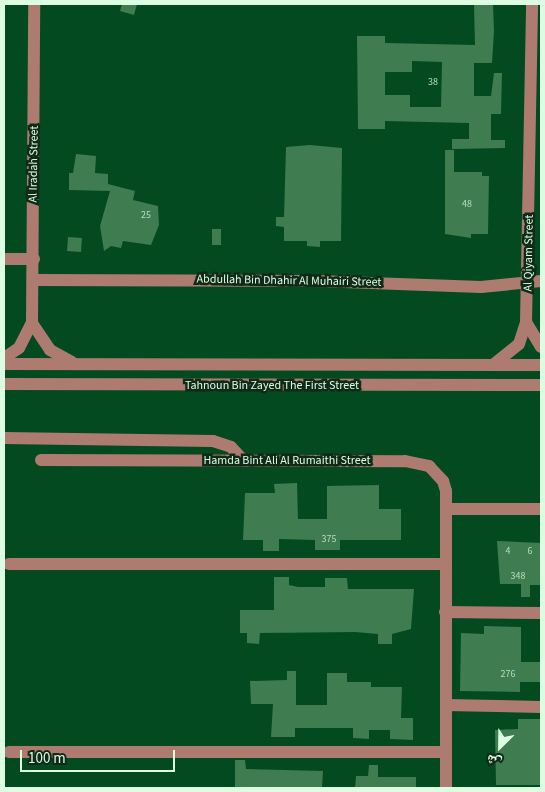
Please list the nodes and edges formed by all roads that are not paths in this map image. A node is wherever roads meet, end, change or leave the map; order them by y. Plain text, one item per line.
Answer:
1 (34, 4) edge
2 (535, 10) edge
3 (537, 81) edge
4 (4, 259) edge
5 (34, 259) junction
6 (36, 280) junction
7 (535, 281) edge
8 (526, 322) junction
9 (32, 323) junction
10 (541, 347) edge
11 (4, 358) edge
12 (4, 364) edge
13 (80, 364) junction
14 (492, 365) junction
15 (541, 365) edge
16 (4, 384) edge
17 (541, 385) edge
18 (4, 438) edge
19 (41, 460) dead end
20 (244, 461) junction
21 (446, 509) junction
22 (541, 509) edge
23 (9, 564) dead end
24 (445, 564) junction
25 (445, 612) junction
26 (541, 613) edge
27 (446, 705) junction
28 (541, 707) edge
29 (9, 752) dead end
30 (445, 752) junction
31 (446, 788) edge

1 - 5 street, Al Iradah Street
2 - 3 street, Al Qiyam Street
3 - 7 street, Al Qiyam Street
4 - 5 street
5 - 6 street, Al Iradah Street
6 - 7 street, Abdullah Bin Dhahir Al Muhairi Street
6 - 9 street, Al Iradah Street
7 - 8 street, Al Qiyam Street
8 - 10 street
8 - 14 street, Al Qiyam Street
9 - 11 street, Al Iradah Street
9 - 13 street
12 - 13 street, Tahnoun Bin Zayed The First Street
13 - 14 street, Tahnoun Bin Zayed The First Street
14 - 15 street, Tahnoun Bin Zayed The First Street
16 - 17 street, Tahnoun Bin Zayed The First Street
18 - 20 street
19 - 20 street, Hamda Bint Ali Al Rumaithi Street
20 - 21 street, Hamda Bint Ali Al Rumaithi Street
21 - 22 street
21 - 24 street, Hamda Bint Ali Al Rumaithi Street
23 - 24 street
24 - 25 street, Hamda Bint Ali Al Rumaithi Street
25 - 26 street
25 - 27 street, Hamda Bint Ali Al Rumaithi Street
27 - 28 street
27 - 30 street, Hamda Bint Ali Al Rumaithi Street
29 - 30 street
30 - 31 street, Hamda Bint Ali Al Rumaithi Street

